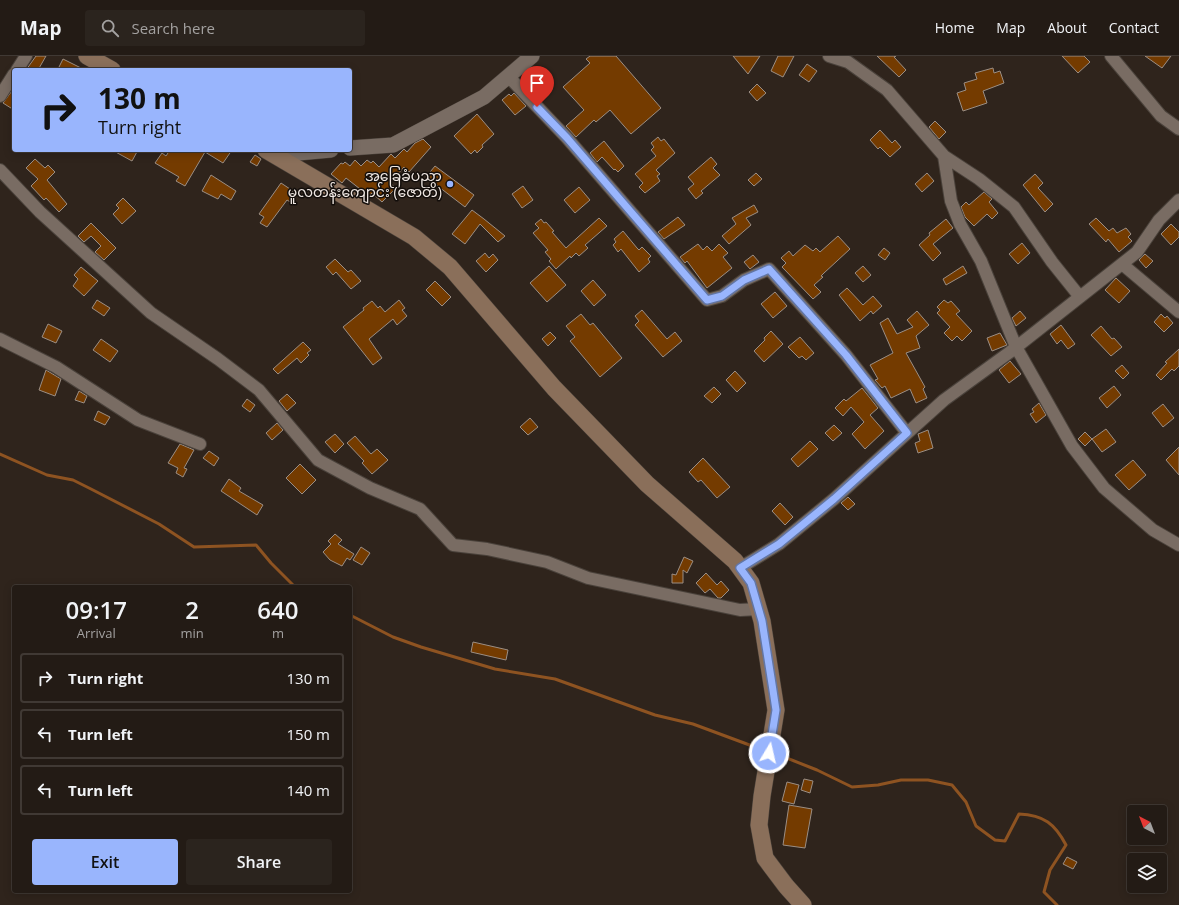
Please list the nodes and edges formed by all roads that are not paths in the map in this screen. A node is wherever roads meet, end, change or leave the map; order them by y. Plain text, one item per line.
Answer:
1 (26, 56) edge
2 (87, 56) edge
3 (532, 56) edge
4 (829, 56) edge
5 (1111, 56) edge
6 (851, 59) edge
7 (18, 68) edge
8 (108, 68) edge
9 (508, 76) junction
10 (12, 77) edge
11 (0, 96) edge
12 (1179, 129) edge
13 (352, 148) edge
14 (271, 152) edge
15 (944, 156) junction
16 (0, 170) edge
17 (1179, 200) edge
18 (1122, 264) junction
19 (1080, 297) junction
20 (1179, 312) edge
21 (0, 339) edge
22 (1016, 348) junction
23 (907, 433) junction
24 (200, 444) dead end
25 (1179, 544) edge
26 (740, 568) junction
27 (759, 610) junction
28 (803, 905) edge

1 - 7 street
2 - 8 main road
3 - 9 street
4 - 6 street
5 - 12 street
6 - 15 street
9 - 13 street
9 - 23 street
10 - 11 street
14 - 26 main road
15 - 19 street
15 - 22 street
16 - 27 street
17 - 18 street
18 - 19 street
18 - 20 street
19 - 22 street
21 - 24 street
22 - 23 street
22 - 25 street
23 - 26 street
26 - 27 main road
27 - 28 main road

